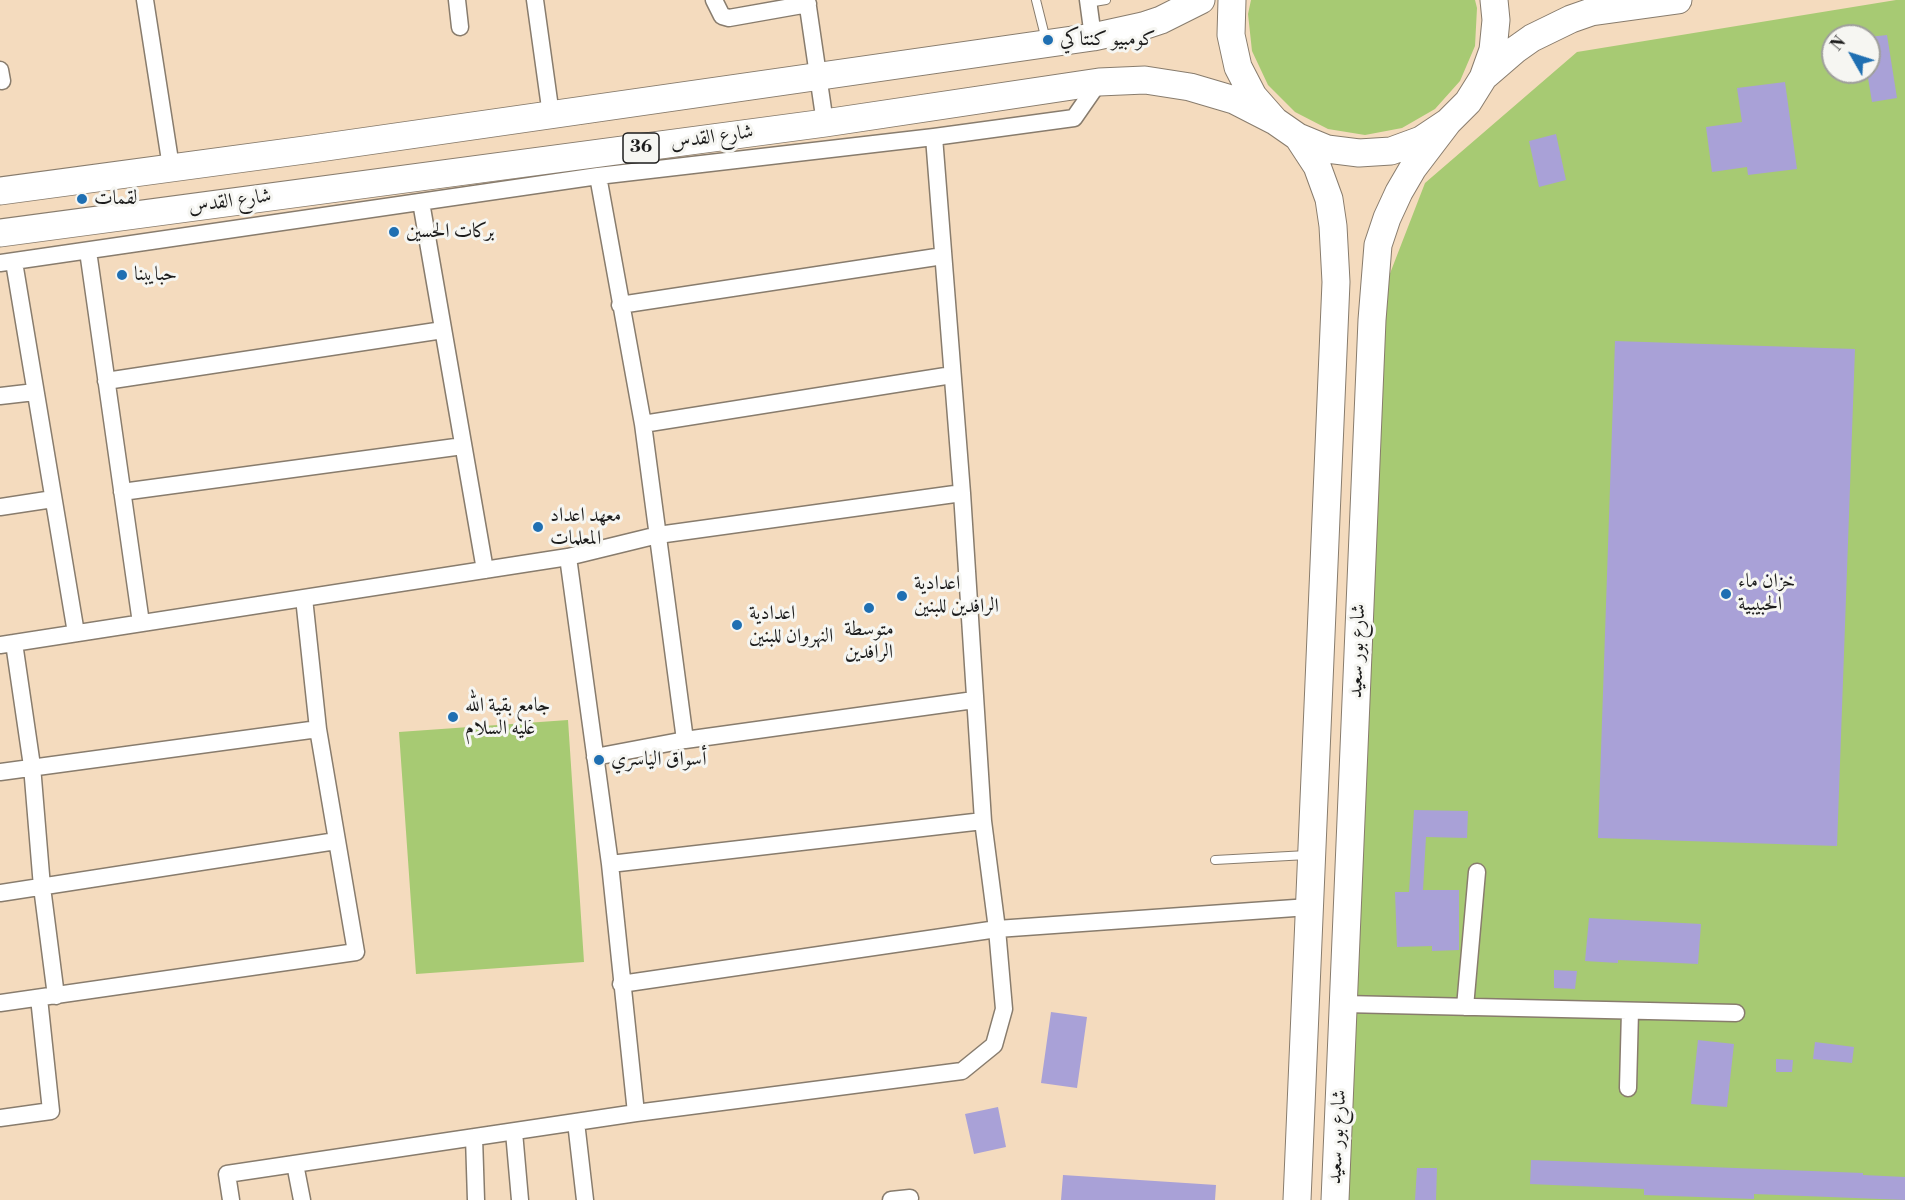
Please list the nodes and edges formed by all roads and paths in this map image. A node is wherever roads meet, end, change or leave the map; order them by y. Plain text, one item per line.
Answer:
1 (145, 0) edge
2 (457, 0) edge
3 (535, 0) edge
4 (714, 0) edge
5 (1036, 0) edge
6 (1106, 0) edge
7 (1201, 0) edge
8 (1232, 0) edge
9 (1494, 0) edge
10 (1678, 0) edge
11 (808, 2) edge
12 (1088, 2) edge
13 (460, 27) dead end
14 (1093, 37) junction
15 (1047, 43) junction
16 (818, 77) junction
17 (1483, 78) junction
18 (1100, 82) junction
19 (551, 115) junction
20 (1275, 121) junction
21 (1448, 122) junction
22 (825, 123) junction
23 (934, 137) junction
24 (1298, 137) junction
25 (312, 149) junction
26 (171, 167) junction
27 (598, 176) junction
28 (0, 191) edge
29 (314, 191) junction
30 (421, 202) junction
31 (0, 233) edge
32 (88, 251) junction
33 (943, 256) junction
34 (7, 262) edge
35 (620, 305) junction
36 (443, 330) junction
37 (952, 375) junction
38 (106, 381) junction
39 (35, 392) junction
40 (0, 396) edge
41 (643, 424) junction
42 (464, 447) junction
43 (122, 492) junction
44 (962, 493) junction
45 (53, 499) junction
46 (0, 507) edge
47 (658, 535) junction
48 (568, 557) junction
49 (485, 570) junction
50 (304, 598) junction
51 (141, 623) junction
52 (76, 633) junction
53 (7, 644) edge
54 (974, 700) junction
55 (318, 729) junction
56 (685, 740) junction
57 (595, 757) junction
58 (32, 766) junction
59 (0, 772) edge
60 (1313, 799) junction
61 (1352, 802) junction
62 (982, 820) junction
63 (336, 841) junction
64 (1311, 855) junction
65 (1215, 860) dead end
66 (610, 864) junction
67 (1477, 872) dead end
68 (42, 887) junction
69 (0, 894) edge
70 (1309, 907) junction
71 (998, 929) junction
72 (621, 984) junction
73 (56, 996) junction
74 (39, 998) junction
75 (0, 1003) edge
76 (1344, 1004) junction
77 (1466, 1007) junction
78 (1630, 1011) junction
79 (1736, 1013) dead end
80 (1628, 1088) dead end
81 (636, 1113) junction
82 (0, 1118) edge
83 (576, 1122) junction
84 (514, 1132) junction
85 (474, 1137) junction
86 (295, 1164) junction
87 (910, 1198) dead end
88 (231, 1200) edge
89 (302, 1200) edge
90 (476, 1200) edge
91 (520, 1200) edge
92 (585, 1200) edge
93 (891, 1200) edge
94 (1297, 1200) edge
95 (1335, 1200) edge

1 - 26 street
2 - 13 street
3 - 19 street
4 - 11 street
5 - 15 lane
6 - 12 lane
7 - 14 main road, 36
8 - 20 main road
9 - 17 main road
10 - 17 main road
11 - 16 street
12 - 14 street
14 - 15 main road, 36
15 - 16 main road, 36
16 - 19 main road, 36
16 - 22 street
17 - 21 main road
18 - 20 main road, شارع القدس / 36
18 - 22 main road, شارع القدس / 36
18 - 23 street
19 - 25 main road, 36
20 - 24 main road
21 - 24 main road
21 - 61 main road, شارع بور سعيد
22 - 29 main road, شارع القدس / 36
23 - 27 street
23 - 33 street
24 - 60 main road, شارع بور سعيد
25 - 26 main road, 36
25 - 29 main road
26 - 28 main road, 36
27 - 30 street
27 - 35 street
29 - 31 main road, شارع القدس / 36
30 - 32 street
30 - 36 street
32 - 34 street
32 - 38 street
33 - 35 street
33 - 37 street
34 - 39 street
35 - 41 street
36 - 38 street
36 - 42 street
37 - 41 street
37 - 44 street
38 - 43 street
39 - 40 street
39 - 45 street
41 - 47 street
42 - 43 street
42 - 49 street
43 - 51 street
44 - 47 street
44 - 54 street
45 - 46 street
45 - 52 street
47 - 48 street
47 - 56 street
48 - 49 street
48 - 57 street
49 - 50 street
50 - 51 street
50 - 55 street
51 - 52 street
52 - 53 street
53 - 58 street
54 - 56 street
54 - 62 street
55 - 58 street
55 - 63 street
56 - 57 street
57 - 66 street
58 - 59 street
58 - 68 street
60 - 61 main road
60 - 64 main road, شارع بور سعيد
61 - 76 main road, شارع بور سعيد
62 - 66 street
62 - 71 street
63 - 68 street
63 - 73 street
64 - 65 lane
64 - 70 main road, شارع بور سعيد
66 - 72 street
67 - 77 street
68 - 69 street
68 - 73 street
70 - 71 street
70 - 94 main road, شارع بور سعيد
71 - 72 street
71 - 81 street
72 - 81 street
73 - 74 street
74 - 75 street
74 - 82 street
76 - 77 street
76 - 95 main road, شارع بور سعيد
77 - 78 street
78 - 79 street
78 - 80 street
81 - 83 street
83 - 84 street
83 - 92 street
84 - 85 street
84 - 91 street
85 - 86 street
85 - 90 street
86 - 88 street
86 - 89 street
87 - 93 street

